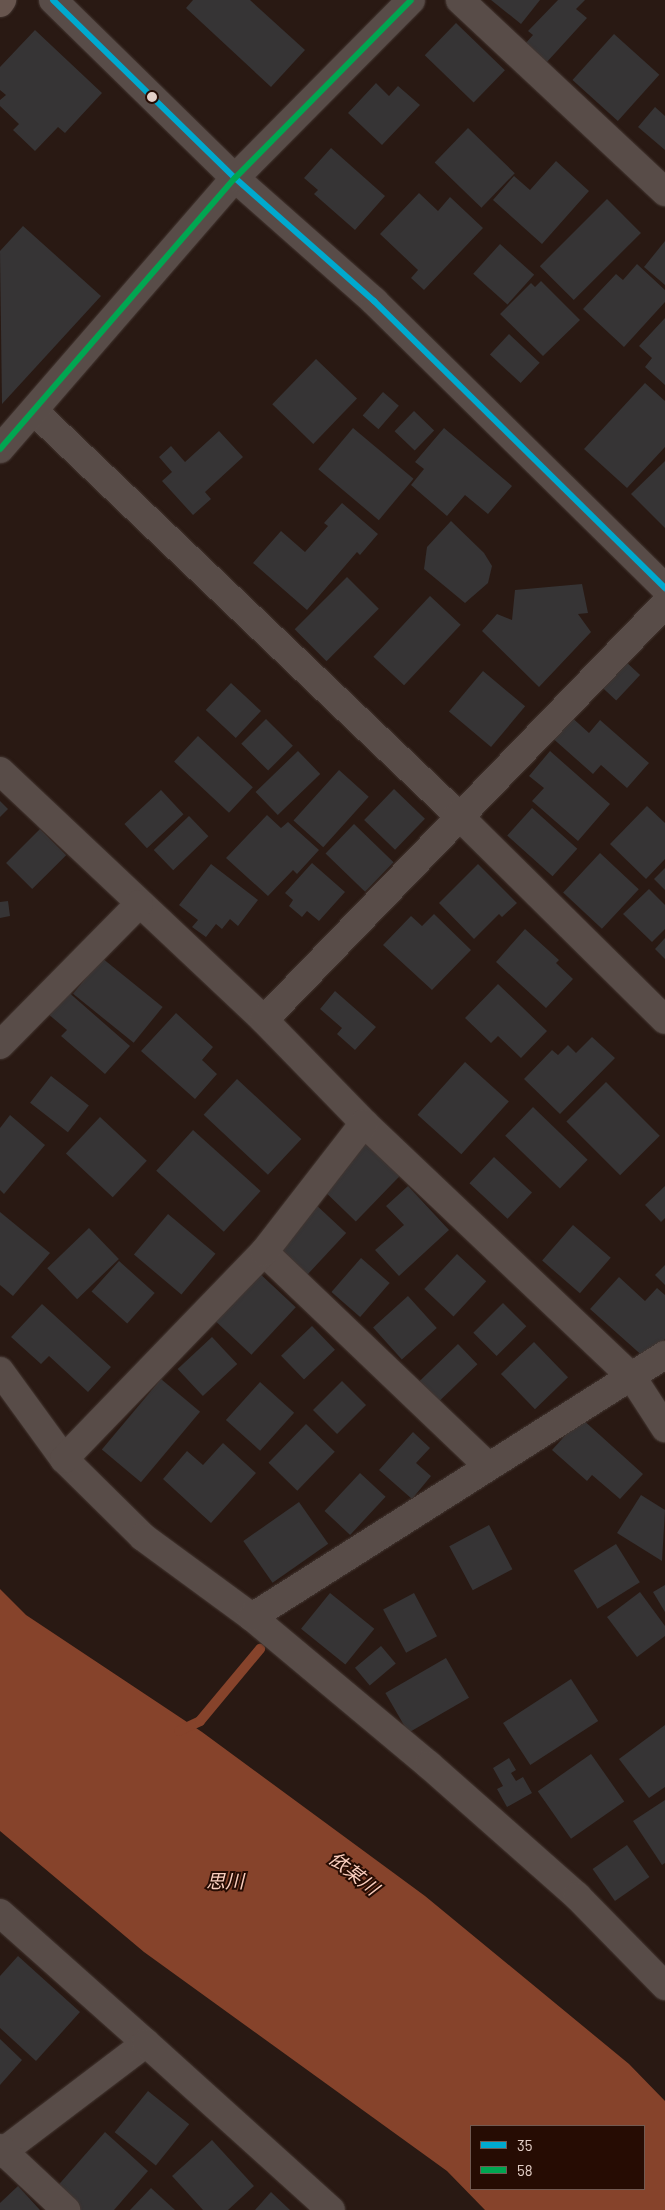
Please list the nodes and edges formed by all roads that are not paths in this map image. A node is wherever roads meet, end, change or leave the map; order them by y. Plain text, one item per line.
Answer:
1 (52, 0) edge
2 (411, 0) edge
3 (460, 0) edge
4 (235, 178) junction
5 (665, 192) edge
6 (35, 412) junction
7 (0, 449) edge
8 (665, 588) edge
9 (665, 604) edge
10 (0, 771) edge
11 (458, 815) junction
12 (139, 904) junction
13 (264, 1020) junction
14 (665, 1020) edge
15 (0, 1045) edge
16 (364, 1123) junction
17 (264, 1252) junction
18 (665, 1355) edge
19 (0, 1371) edge
20 (632, 1377) junction
21 (665, 1428) edge
22 (64, 1459) junction
23 (488, 1466) junction
24 (252, 1617) junction
25 (0, 1913) edge
26 (665, 1986) edge
27 (146, 2043) junction
28 (1, 2152) edge
29 (66, 2210) edge
30 (331, 2210) edge

1 - 4 street
2 - 4 street
3 - 5 street
4 - 6 street
4 - 8 street
6 - 7 street
6 - 11 street
9 - 11 street
10 - 12 street
11 - 13 street
11 - 14 street
12 - 13 street
12 - 15 street
13 - 16 street
16 - 17 street
16 - 20 street
17 - 22 street
17 - 23 street
18 - 20 street
19 - 22 street
20 - 21 street
20 - 23 street
22 - 24 street
23 - 24 street
24 - 26 street
25 - 27 street
27 - 28 street
27 - 30 street
28 - 29 street

